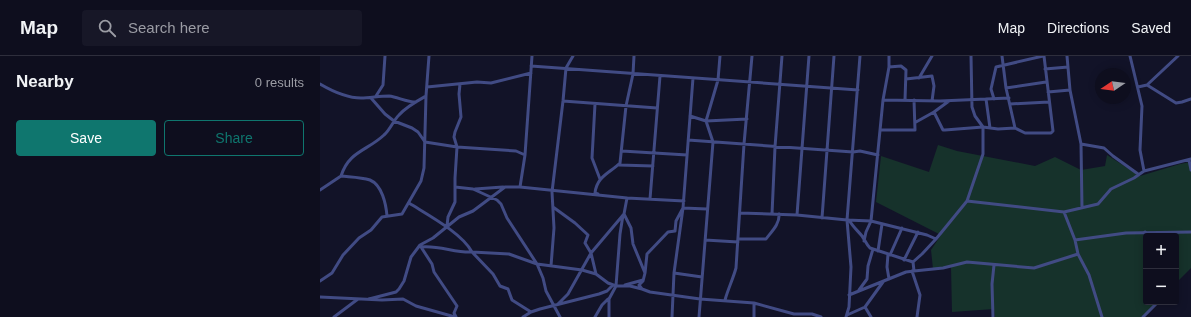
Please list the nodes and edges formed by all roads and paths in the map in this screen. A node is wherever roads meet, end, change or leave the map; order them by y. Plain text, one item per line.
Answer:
1 (385, 56) edge
2 (429, 56) edge
3 (532, 56) edge
4 (573, 56) edge
5 (634, 56) edge
6 (720, 56) edge
7 (752, 56) edge
8 (782, 56) edge
9 (808, 56) edge
10 (834, 56) edge
11 (860, 56) edge
12 (889, 56) edge
13 (932, 56) edge
14 (971, 56) edge
15 (1002, 56) edge
16 (1043, 56) edge
17 (1067, 56) edge
18 (1130, 56) edge
19 (1178, 56) edge
20 (1030, 57) edge
21 (1003, 65) junction
22 (531, 66) junction
23 (889, 67) junction
24 (1068, 67) junction
25 (566, 68) junction
26 (1045, 69) junction
27 (531, 73) junction
28 (633, 74) junction
29 (660, 76) junction
30 (693, 78) junction
31 (919, 78) junction
32 (906, 79) junction
33 (718, 80) junction
34 (750, 82) junction
35 (1046, 82) junction
36 (320, 84) edge
37 (460, 84) junction
38 (780, 85) junction
39 (1147, 85) junction
40 (427, 87) junction
41 (806, 87) junction
42 (1138, 87) junction
43 (831, 88) junction
44 (1006, 88) junction
45 (858, 90) junction
46 (1070, 90) junction
47 (1048, 92) junction
48 (376, 96) junction
49 (426, 96) junction
50 (371, 98) junction
51 (1009, 98) junction
52 (971, 99) junction
53 (994, 99) junction
54 (1191, 99) edge
55 (883, 100) junction
56 (905, 100) junction
57 (914, 100) junction
58 (950, 100) junction
59 (986, 100) junction
60 (563, 101) junction
61 (932, 101) junction
62 (416, 102) junction
63 (1049, 102) junction
64 (595, 104) junction
65 (1010, 104) junction
66 (626, 106) junction
67 (657, 108) junction
68 (934, 112) junction
69 (690, 116) junction
70 (746, 119) junction
71 (706, 120) junction
72 (394, 121) junction
73 (916, 122) junction
74 (983, 127) junction
75 (990, 128) junction
76 (1015, 128) junction
77 (881, 130) junction
78 (688, 140) junction
79 (425, 142) junction
80 (713, 142) junction
81 (744, 144) junction
82 (1081, 144) junction
83 (775, 147) junction
84 (457, 148) junction
85 (802, 149) junction
86 (827, 150) junction
87 (622, 151) junction
88 (853, 152) junction
89 (654, 153) junction
90 (687, 154) junction
91 (878, 155) junction
92 (525, 156) junction
93 (1190, 160) edge
94 (619, 165) junction
95 (653, 166) junction
96 (1191, 170) edge
97 (1144, 172) junction
98 (1138, 174) junction
99 (341, 176) junction
100 (600, 178) junction
101 (455, 187) junction
102 (505, 187) junction
103 (520, 188) junction
104 (320, 190) edge
105 (473, 190) junction
106 (552, 192) junction
107 (600, 195) junction
108 (490, 198) junction
109 (627, 198) junction
110 (650, 199) junction
111 (684, 201) junction
112 (967, 201) junction
113 (409, 203) junction
114 (553, 207) junction
115 (683, 208) junction
116 (1082, 208) junction
117 (707, 209) junction
118 (1064, 212) junction
119 (740, 213) junction
120 (624, 214) junction
121 (772, 214) junction
122 (778, 214) junction
123 (797, 215) junction
124 (387, 216) junction
125 (822, 218) junction
126 (848, 220) junction
127 (871, 221) junction
128 (882, 224) junction
129 (447, 226) junction
130 (902, 228) junction
131 (918, 232) junction
132 (1145, 232) joint
133 (1191, 232) edge
134 (936, 239) junction
135 (705, 240) junction
136 (738, 240) junction
137 (1075, 240) junction
138 (864, 241) junction
139 (420, 246) junction
140 (873, 249) junction
141 (878, 251) junction
142 (472, 252) junction
143 (591, 253) junction
144 (1078, 254) junction
145 (889, 255) junction
146 (904, 260) junction
147 (912, 262) junction
148 (537, 264) junction
149 (994, 265) junction
150 (551, 266) junction
151 (582, 270) junction
152 (913, 271) junction
153 (674, 273) junction
154 (596, 274) junction
155 (645, 274) junction
156 (702, 277) junction
157 (889, 279) junction
158 (320, 280) edge
159 (883, 282) junction
160 (614, 286) junction
161 (622, 286) junction
162 (642, 289) junction
163 (859, 290) junction
164 (849, 295) junction
165 (672, 296) junction
166 (320, 297) edge
167 (358, 299) junction
168 (369, 299) junction
169 (608, 299) junction
170 (700, 299) junction
171 (725, 300) junction
172 (754, 303) junction
173 (558, 304) junction
174 (553, 305) junction
175 (1155, 305) edge
176 (866, 309) junction
177 (531, 312) junction
178 (846, 316) edge
179 (334, 317) edge
180 (456, 317) edge
181 (523, 317) edge
182 (560, 317) edge
183 (595, 317) edge
184 (609, 317) edge
185 (672, 317) edge
186 (699, 317) edge
187 (754, 317) edge
188 (822, 317) edge
189 (866, 317) edge
190 (871, 317) edge
191 (917, 317) edge
192 (993, 317) edge
193 (1102, 317) edge
194 (1143, 317) edge

1 - 48 street
2 - 40 street
3 - 22 street
4 - 25 street
5 - 28 street
6 - 33 street
7 - 34 street
8 - 38 street
9 - 41 street
10 - 43 street
11 - 45 street
12 - 23 street
13 - 31 street
14 - 52 street
15 - 21 street
16 - 20 street
16 - 26 street
17 - 24 street
18 - 42 street
19 - 39 street
20 - 21 street
21 - 44 street
21 - 53 street
22 - 25 street
22 - 27 street
23 - 32 street
23 - 55 street
24 - 26 street
24 - 46 street
25 - 28 street
25 - 60 street
26 - 35 street
27 - 37 street
27 - 92 street
28 - 29 street
28 - 66 street
29 - 30 street
29 - 67 street
30 - 33 street
30 - 69 street
31 - 32 street
31 - 61 street
32 - 56 street
33 - 34 street
33 - 71 street
34 - 38 street
34 - 70 street
35 - 44 street
35 - 47 street
36 - 50 street
37 - 40 street
37 - 84 street
38 - 41 street
38 - 83 street
39 - 42 street
39 - 54 street
40 - 49 street
41 - 43 street
41 - 85 street
42 - 97 street
43 - 45 street
43 - 86 street
44 - 51 street
45 - 88 street
46 - 47 street
46 - 82 street
47 - 63 street
48 - 50 street
48 - 62 street
49 - 62 street
49 - 79 street
50 - 72 street
51 - 53 street
51 - 65 street
52 - 58 street
52 - 59 street
52 - 74 street
53 - 59 street
55 - 56 street
55 - 77 street
56 - 57 street
57 - 61 street
57 - 73 street
58 - 61 street
58 - 68 street
59 - 75 street
60 - 64 street
60 - 106 street
62 - 72 street
63 - 65 street
63 - 76 street
64 - 66 street
64 - 100 street
65 - 76 street
66 - 67 street
66 - 87 street
67 - 89 street
68 - 73 street
68 - 74 street
69 - 71 street
69 - 78 street
70 - 71 street
70 - 81 street
71 - 80 street
72 - 79 street
72 - 99 street
73 - 77 street
74 - 75 street
74 - 112 street
75 - 76 street
77 - 91 street
78 - 80 street
78 - 90 street
79 - 84 street
79 - 113 street
80 - 81 street
80 - 117 street
81 - 83 street
81 - 119 street
82 - 98 street
82 - 116 street
83 - 85 street
83 - 121 street
84 - 92 street
84 - 101 street
85 - 86 street
85 - 123 street
86 - 88 street
86 - 125 street
87 - 89 street
87 - 94 street
88 - 91 street
88 - 126 street
89 - 90 street
89 - 95 street
90 - 111 street
91 - 127 street
92 - 103 street
93 - 96 street
93 - 97 street
94 - 95 street
94 - 100 street
95 - 110 street
97 - 98 street
98 - 116 street
99 - 104 street
99 - 124 street
100 - 107 street
101 - 105 street
101 - 129 street
102 - 103 street
102 - 105 street
102 - 108 street
103 - 106 street
105 - 108 street
106 - 107 street
106 - 114 street
107 - 109 street
108 - 129 street
108 - 148 street
109 - 110 street
109 - 120 street
110 - 111 street
111 - 115 street
112 - 118 street
112 - 134 street
113 - 124 street
113 - 129 street
114 - 143 street
114 - 150 street
115 - 117 street
115 - 153 street
115 - 155 street
116 - 118 street
117 - 135 street
118 - 137 street
119 - 121 street
119 - 136 street
120 - 143 street
120 - 155 street
120 - 160 street
121 - 122 street
122 - 123 street
122 - 136 street
123 - 125 street
124 - 158 street
125 - 126 street
126 - 127 street
126 - 138 street
126 - 164 street
127 - 128 street
127 - 138 street
128 - 130 street
128 - 141 street
129 - 139 street
129 - 142 street
130 - 131 street
130 - 145 street
131 - 134 street
131 - 146 street
132 - 133 street
132 - 137 street
134 - 147 street
135 - 136 street
135 - 156 street
136 - 171 street
137 - 144 street
138 - 140 street
139 - 142 street
139 - 168 street
139 - 180 street
140 - 141 street
140 - 163 street
141 - 145 street
142 - 148 street
142 - 177 street
143 - 151 street
143 - 154 street
144 - 149 street
144 - 193 street
145 - 146 street
145 - 157 street
146 - 147 street
147 - 152 street
148 - 150 street
148 - 174 street
149 - 152 street
149 - 192 street
150 - 151 street
151 - 154 street
151 - 173 street
152 - 157 street
152 - 191 street
153 - 156 street
153 - 165 street
154 - 160 street
155 - 161 street
155 - 162 street
156 - 170 street
157 - 159 street
159 - 163 street
159 - 176 street
160 - 161 street
160 - 169 street
160 - 173 street
161 - 162 street
162 - 165 street
163 - 164 street
164 - 178 street
165 - 170 street
165 - 185 street
166 - 167 street
167 - 168 street
167 - 179 street
168 - 180 street
169 - 183 street
169 - 184 street
170 - 171 street
170 - 186 street
171 - 172 street
172 - 187 street
172 - 188 street
173 - 174 street
174 - 177 street
174 - 182 street
175 - 194 street
176 - 178 street
176 - 189 street
176 - 190 street
177 - 181 street

